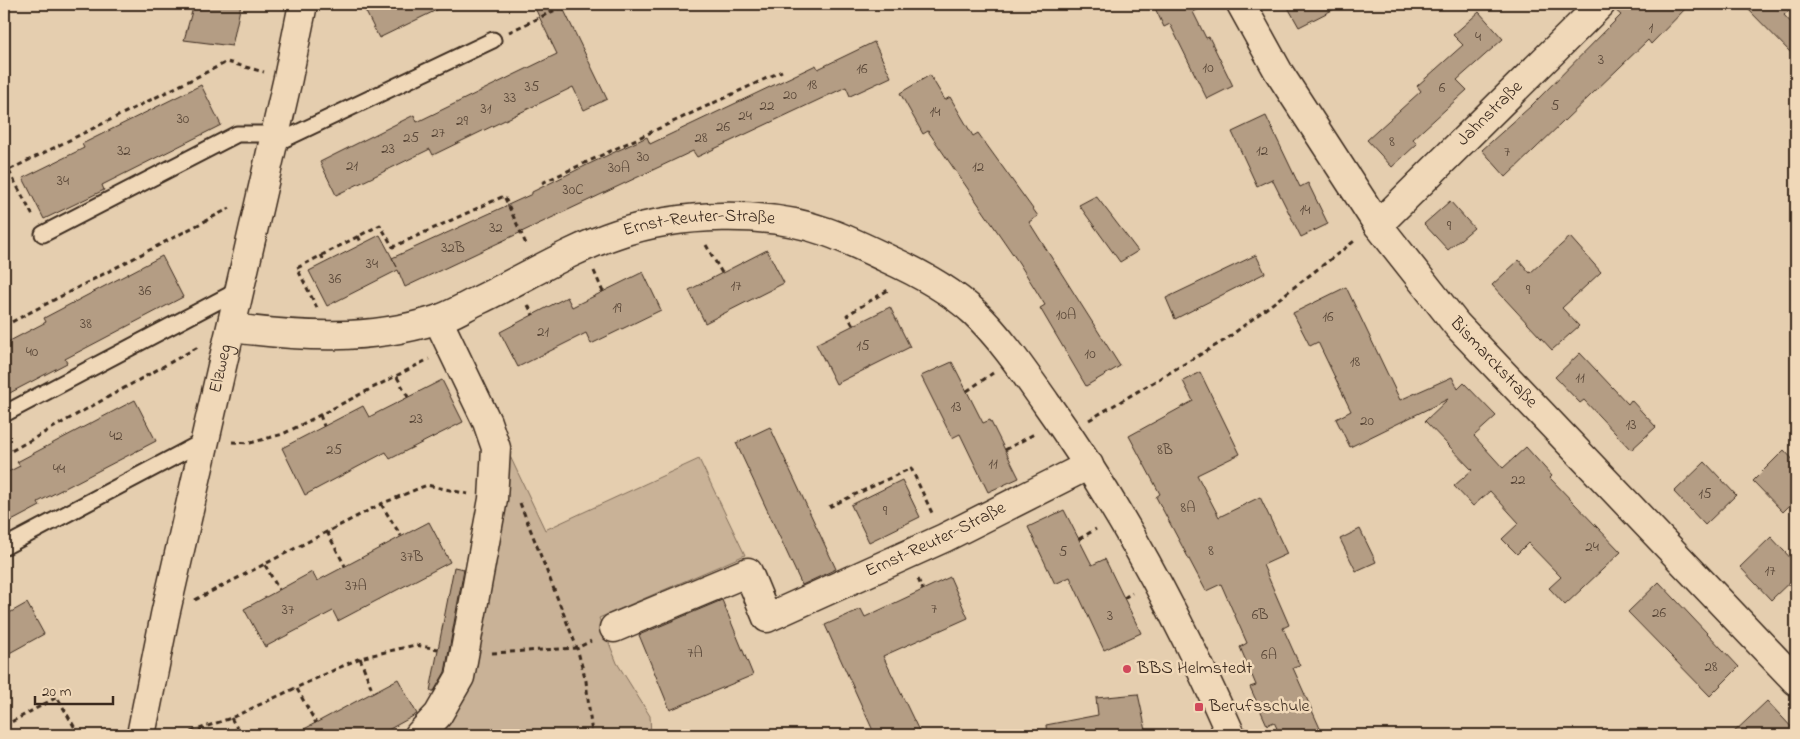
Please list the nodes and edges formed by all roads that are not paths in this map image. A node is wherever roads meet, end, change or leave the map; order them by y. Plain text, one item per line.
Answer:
1 (303, 4) edge
2 (1241, 4) edge
3 (1601, 4) edge
4 (493, 40) road end
5 (274, 139) junction
6 (1378, 225) junction
7 (43, 234) dead end
8 (241, 289) junction
9 (438, 320) junction
10 (232, 328) junction
11 (4, 414) edge
12 (206, 440) junction
13 (1089, 466) junction
14 (4, 547) edge
15 (614, 628) road end
16 (1796, 681) edge
17 (141, 735) edge
18 (419, 735) edge
19 (1231, 735) edge

1 - 5 street, Elzweg
2 - 6 street, Bismarckstraße
3 - 6 street, Jahnstraße
4 - 5 lane
5 - 7 lane
5 - 8 street, Elzweg
6 - 16 street, Bismarckstraße
8 - 10 street, Elzweg
8 - 11 lane
9 - 10 street, Ernst-Reuter-Straße
9 - 13 street, Ernst-Reuter-Straße
9 - 18 street
10 - 12 street, Elzweg
12 - 14 lane
12 - 17 street, Elzweg
13 - 15 street, Ernst-Reuter-Straße
13 - 19 street, Ernst-Reuter-Straße

